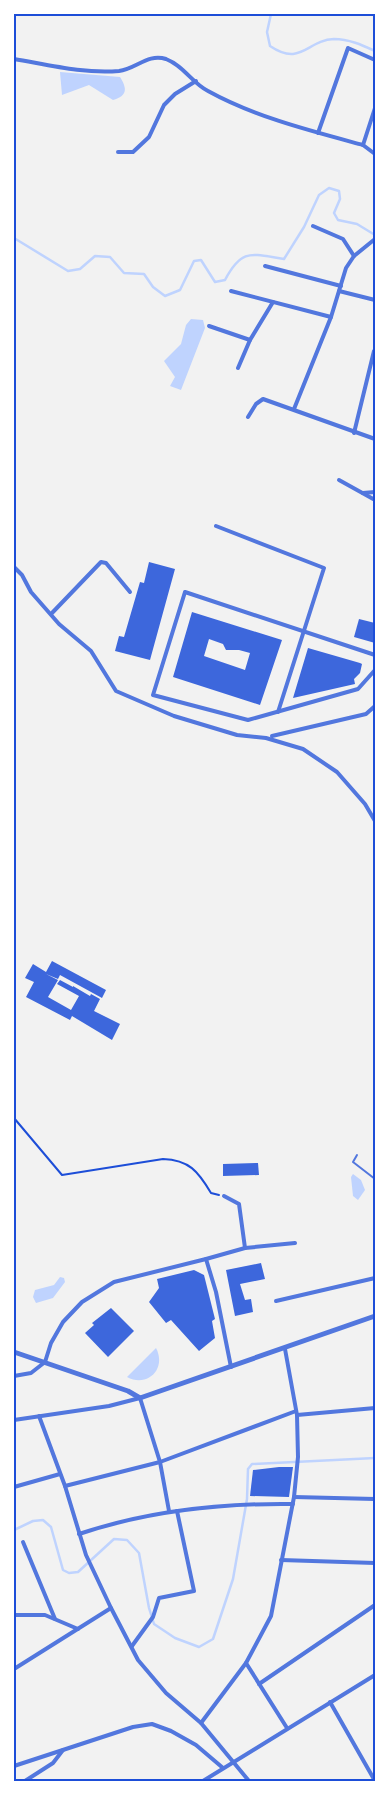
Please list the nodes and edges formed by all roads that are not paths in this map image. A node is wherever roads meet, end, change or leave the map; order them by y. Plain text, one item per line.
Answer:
1 (14, 59) edge
2 (375, 60) edge
3 (196, 81) junction
4 (375, 108) edge
5 (318, 133) junction
6 (363, 145) junction
7 (118, 152) dead end
8 (375, 154) edge
9 (313, 226) dead end
10 (375, 239) edge
11 (354, 256) junction
12 (265, 266) dead end
13 (340, 288) junction
14 (231, 291) dead end
15 (375, 300) edge
16 (273, 302) junction
17 (331, 318) junction
18 (209, 326) dead end
19 (250, 340) junction
20 (374, 351) edge
21 (238, 368) dead end
22 (294, 409) junction
23 (248, 417) dead end
24 (354, 433) junction
25 (375, 440) edge
26 (339, 480) dead end
27 (375, 492) edge
28 (363, 493) junction
29 (375, 500) edge
30 (216, 526) dead end
31 (14, 567) edge
32 (130, 592) dead end
33 (52, 613) junction
34 (303, 631) junction
35 (375, 655) edge
36 (375, 670) edge
37 (375, 706) edge
38 (278, 712) junction
39 (272, 736) dead end
40 (375, 820) edge
41 (357, 1155) dead end
42 (375, 1179) edge
43 (224, 1196) road end
44 (295, 1243) dead end
45 (245, 1248) junction
46 (206, 1259) junction
47 (375, 1278) edge
48 (276, 1301) dead end
49 (375, 1316) edge
50 (285, 1349) junction
51 (14, 1352) edge
52 (45, 1362) junction
53 (231, 1367) junction
54 (14, 1376) edge
55 (140, 1398) junction
56 (375, 1408) edge
57 (296, 1413) junction
58 (39, 1416) junction
59 (14, 1420) edge
60 (160, 1462) junction
61 (60, 1474) junction
62 (65, 1486) junction
63 (14, 1487) edge
64 (294, 1497) junction
65 (375, 1499) edge
66 (293, 1504) junction
67 (169, 1511) junction
68 (177, 1511) junction
69 (79, 1534) junction
70 (23, 1542) dead end
71 (281, 1560) junction
72 (375, 1563) edge
73 (375, 1605) edge
74 (111, 1608) junction
75 (14, 1615) edge
76 (55, 1619) junction
77 (78, 1629) junction
78 (132, 1646) junction
79 (246, 1663) junction
80 (14, 1669) edge
81 (375, 1675) edge
82 (259, 1684) junction
83 (330, 1702) junction
84 (201, 1723) junction
85 (288, 1728) junction
86 (63, 1750) junction
87 (232, 1761) junction
88 (14, 1766) edge
89 (223, 1768) junction
90 (25, 1781) edge
91 (202, 1781) edge
92 (249, 1781) edge
93 (375, 1781) edge

1 - 3 street
2 - 5 street
3 - 5 street
3 - 7 street
4 - 6 street
5 - 6 street
6 - 8 street
9 - 11 street
10 - 11 street
11 - 13 street
12 - 13 street
13 - 15 street
13 - 17 street
14 - 16 street
16 - 17 street
16 - 19 street
17 - 22 street
18 - 19 street
19 - 21 street
20 - 24 street
22 - 23 street
22 - 24 street
24 - 25 street
26 - 28 street
27 - 28 street
28 - 29 street
30 - 34 street
31 - 33 street
32 - 33 street
33 - 40 street
34 - 35 street
34 - 38 street
34 - 38 street
36 - 38 street
37 - 39 street
41 - 42 lane
43 - 45 street
44 - 45 street
45 - 46 street
46 - 52 street
46 - 53 street
47 - 48 street
49 - 50 street
50 - 53 street
50 - 57 street
51 - 52 street
52 - 54 street
52 - 55 street
53 - 55 street
55 - 58 street
55 - 60 street
56 - 57 street
57 - 60 street
57 - 64 street
58 - 59 street
58 - 61 street
60 - 62 street
60 - 67 street
61 - 62 street
61 - 63 street
62 - 69 street
64 - 65 street
64 - 66 street
66 - 68 street
66 - 71 street
67 - 68 street
67 - 69 street
68 - 78 street
69 - 74 street
70 - 76 street
71 - 72 street
71 - 79 street
73 - 82 street
74 - 77 street
74 - 78 street
75 - 76 street
76 - 77 street
77 - 80 street
78 - 84 street
79 - 82 street
79 - 84 street
81 - 83 street
82 - 85 street
83 - 85 street
83 - 93 street
84 - 87 street
85 - 87 street
86 - 88 street
86 - 89 street
86 - 90 street
87 - 89 street
87 - 92 street
89 - 91 street

